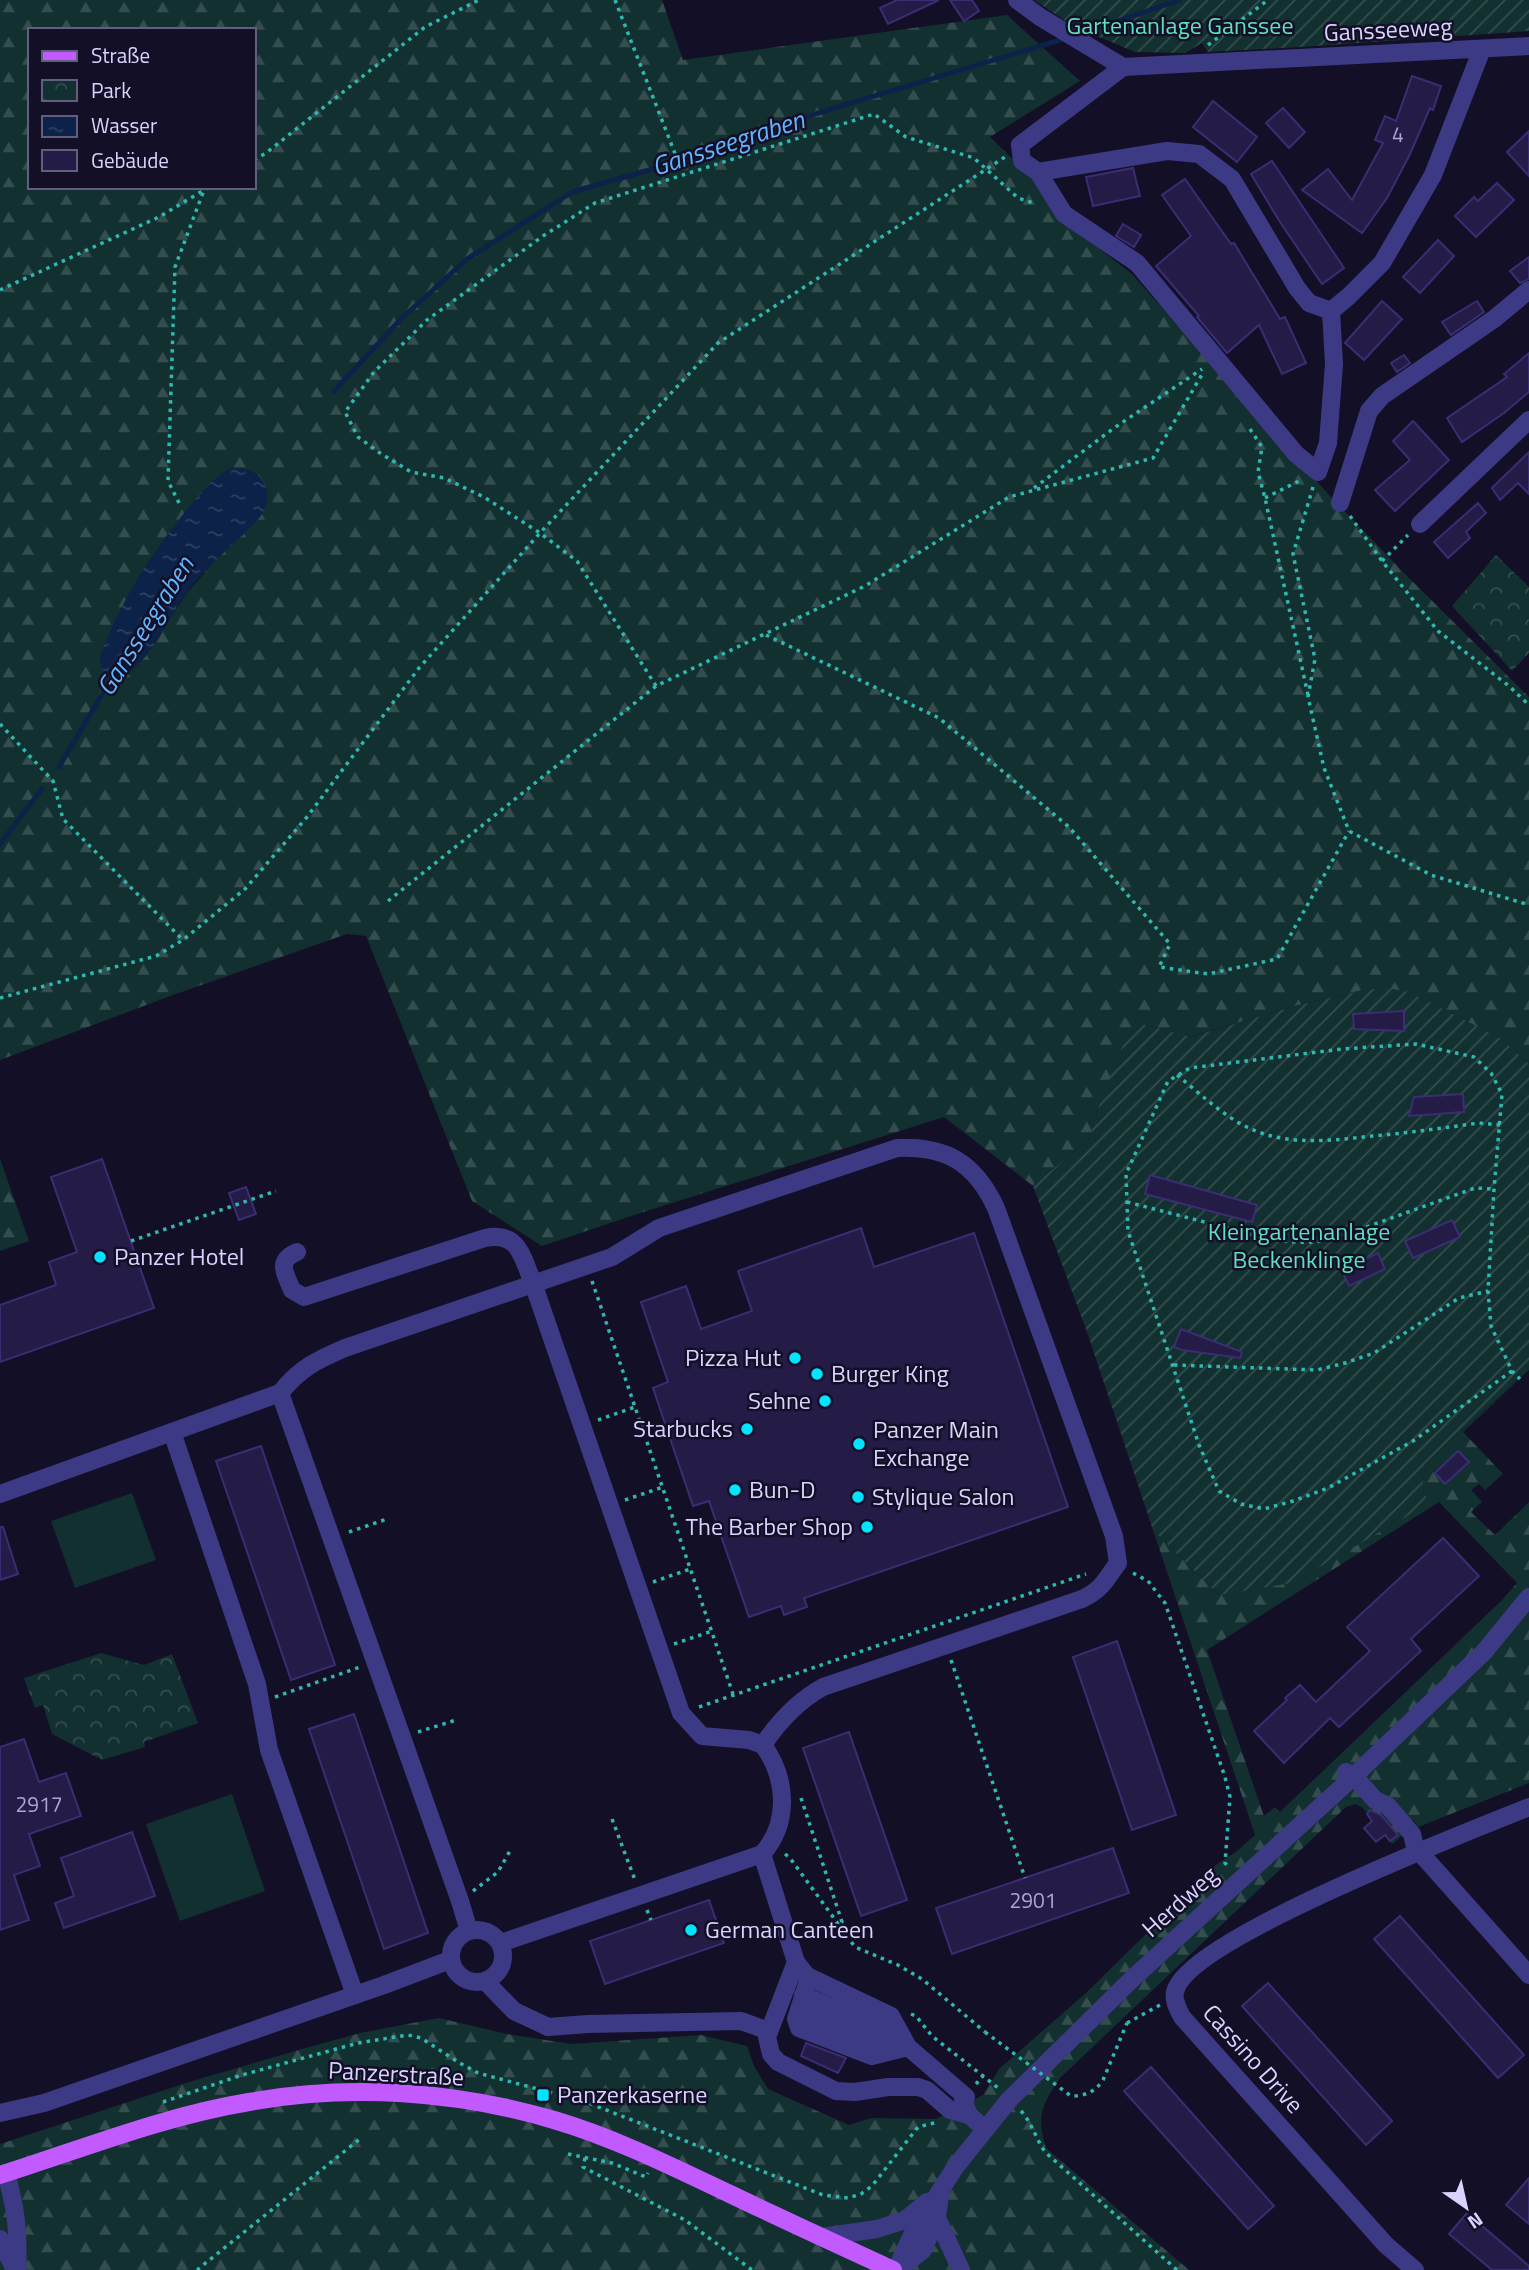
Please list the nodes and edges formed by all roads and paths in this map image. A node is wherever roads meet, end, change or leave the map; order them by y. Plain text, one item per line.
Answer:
1 (479, 0) edge
2 (615, 0) edge
3 (1017, 0) edge
4 (1268, 0) edge
5 (1529, 46) edge
6 (1482, 49) junction
7 (1188, 65) junction
8 (1123, 67) junction
9 (1020, 145) junction
10 (256, 159) edge
11 (987, 170) junction
12 (1038, 172) junction
13 (683, 174) junction
14 (204, 190) joint
15 (1064, 214) junction
16 (0, 290) edge
17 (1529, 290) edge
18 (1331, 311) junction
19 (1529, 419) edge
20 (1248, 427) dead end
21 (1318, 472) junction
22 (1032, 490) junction
23 (1265, 498) junction
24 (179, 503) dead end
25 (1340, 503) joint
26 (1420, 524) joint
27 (540, 533) junction
28 (1382, 561) junction
29 (766, 635) junction
30 (656, 686) junction
31 (1308, 697) junction
32 (1529, 705) edge
33 (0, 724) edge
34 (1349, 831) junction
35 (388, 901) dead end
36 (1529, 905) edge
37 (183, 940) junction
38 (0, 998) edge
39 (1177, 1075) junction
40 (1501, 1125) junction
41 (1494, 1189) junction
42 (276, 1191) dead end
43 (1127, 1202) junction
44 (131, 1241) dead end
45 (297, 1252) dead end
46 (587, 1266) junction
47 (533, 1283) junction
48 (1488, 1291) junction
49 (1174, 1365) junction
50 (1512, 1371) junction
51 (1520, 1379) dead end
52 (280, 1393) junction
53 (635, 1407) junction
54 (582, 1425) junction
55 (172, 1432) junction
56 (663, 1488) junction
57 (0, 1494) edge
58 (609, 1506) junction
59 (387, 1519) dead end
60 (331, 1538) junction
61 (1116, 1566) junction
62 (690, 1569) junction
63 (637, 1587) junction
64 (1529, 1597) edge
65 (712, 1631) junction
66 (946, 1645) junction
67 (659, 1649) junction
68 (376, 1662) junction
69 (815, 1667) junction
70 (823, 1687) junction
71 (734, 1695) junction
72 (261, 1702) junction
73 (681, 1713) junction
74 (456, 1720) dead end
75 (402, 1737) junction
76 (763, 1745) junction
77 (1348, 1773) junction
78 (800, 1795) dead end
79 (1529, 1807) edge
80 (612, 1819) dead end
81 (511, 1849) dead end
82 (767, 1849) junction
83 (1417, 1849) junction
84 (1025, 1878) dead end
85 (1241, 1880) junction
86 (641, 1896) junction
87 (460, 1901) junction
88 (651, 1920) dead end
89 (837, 1924) junction
90 (468, 1931) junction
91 (802, 1937) dead end
92 (500, 1943) junction
93 (450, 1960) junction
94 (801, 1969) junction
95 (1529, 1975) edge
96 (486, 1982) junction
97 (355, 1995) junction
98 (801, 2002) junction
99 (1176, 2004) junction
100 (905, 2011) dead end
101 (769, 2031) junction
102 (908, 2047) junction
103 (983, 2076) junction
104 (1009, 2100) junction
105 (968, 2106) junction
106 (950, 2110) junction
107 (0, 2113) edge
108 (985, 2129) junction
109 (667, 2134) dead end
110 (361, 2138) dead end
111 (568, 2154) dead end
112 (2, 2177) edge
113 (940, 2191) junction
114 (937, 2218) junction
115 (821, 2237) junction
116 (0, 2239) edge
117 (16, 2270) edge
118 (197, 2270) edge
119 (752, 2270) edge
120 (896, 2270) edge
121 (961, 2270) edge
122 (1177, 2270) edge
123 (1415, 2270) edge

1 - 10 path
2 - 13 path
3 - 8 street
4 - 7 path
5 - 6 street, Gansseeweg
6 - 7 street, Gansseeweg
6 - 18 street
7 - 8 street, Gansseeweg
8 - 9 street
9 - 11 path
9 - 12 street
11 - 13 path
11 - 15 path
11 - 27 path
12 - 15 street
12 - 18 street
13 - 27 path
14 - 16 path
14 - 24 path
15 - 21 street
17 - 25 street
18 - 21 street
19 - 26 street
20 - 23 path
21 - 23 path
21 - 31 path
22 - 22 path
22 - 29 path
23 - 31 path
25 - 28 path
26 - 28 path
27 - 30 path
27 - 37 path
28 - 32 path
29 - 30 path
29 - 34 path
30 - 35 path
31 - 34 path
33 - 37 path
34 - 36 path
37 - 38 path
39 - 40 path
39 - 40 path
39 - 43 path
40 - 41 path
41 - 43 path
41 - 48 path
42 - 44 path
43 - 49 path
45 - 47 street
46 - 47 street
46 - 53 path
46 - 61 street
47 - 52 street
47 - 54 street
48 - 49 path
48 - 50 path
49 - 50 path
50 - 51 path
52 - 55 street
52 - 60 street
53 - 54 path
53 - 56 path
54 - 58 street
55 - 57 street
55 - 72 street
56 - 58 path
56 - 62 path
58 - 63 street
59 - 60 path
60 - 68 street
61 - 66 street
61 - 69 path
61 - 85 path
62 - 63 path
62 - 65 path
63 - 67 street
64 - 77 street, Herdweg
65 - 67 path
65 - 71 path
66 - 70 street
66 - 84 path
67 - 73 street
68 - 72 path
68 - 75 street
69 - 70 path
69 - 71 path
70 - 76 street
71 - 73 path
72 - 97 street
73 - 76 street
74 - 75 path
75 - 87 street
76 - 82 street
77 - 83 street
77 - 85 street, Herdweg
78 - 89 path
79 - 83 street, Cassino Drive
80 - 86 path
81 - 87 path
82 - 86 street
82 - 89 path
82 - 94 street
83 - 95 street
83 - 99 street, Cassino Drive
85 - 104 street, Herdweg
86 - 88 path
86 - 92 street
87 - 90 street
89 - 91 path
89 - 99 path, bridge
90 - 92 street
90 - 93 street
92 - 96 street
93 - 96 street
93 - 97 street
94 - 98 street
94 - 101 street
94 - 102 street
96 - 101 street
97 - 107 street
98 - 102 street
98 - 102 street
99 - 123 street, Cassino Drive
100 - 103 path
101 - 106 street
102 - 105 street
103 - 104 path
103 - 105 path
104 - 108 street, Herdweg
104 - 122 path
105 - 106 street
105 - 108 street
106 - 109 path
108 - 113 street, Herdweg
110 - 118 path
111 - 119 path
112 - 115 main road, Panzerstraße
112 - 117 street
113 - 114 street
113 - 115 street
113 - 120 street, Herdweg
114 - 120 street
114 - 121 street
115 - 120 main road, Panzerstraße
116 - 117 street

